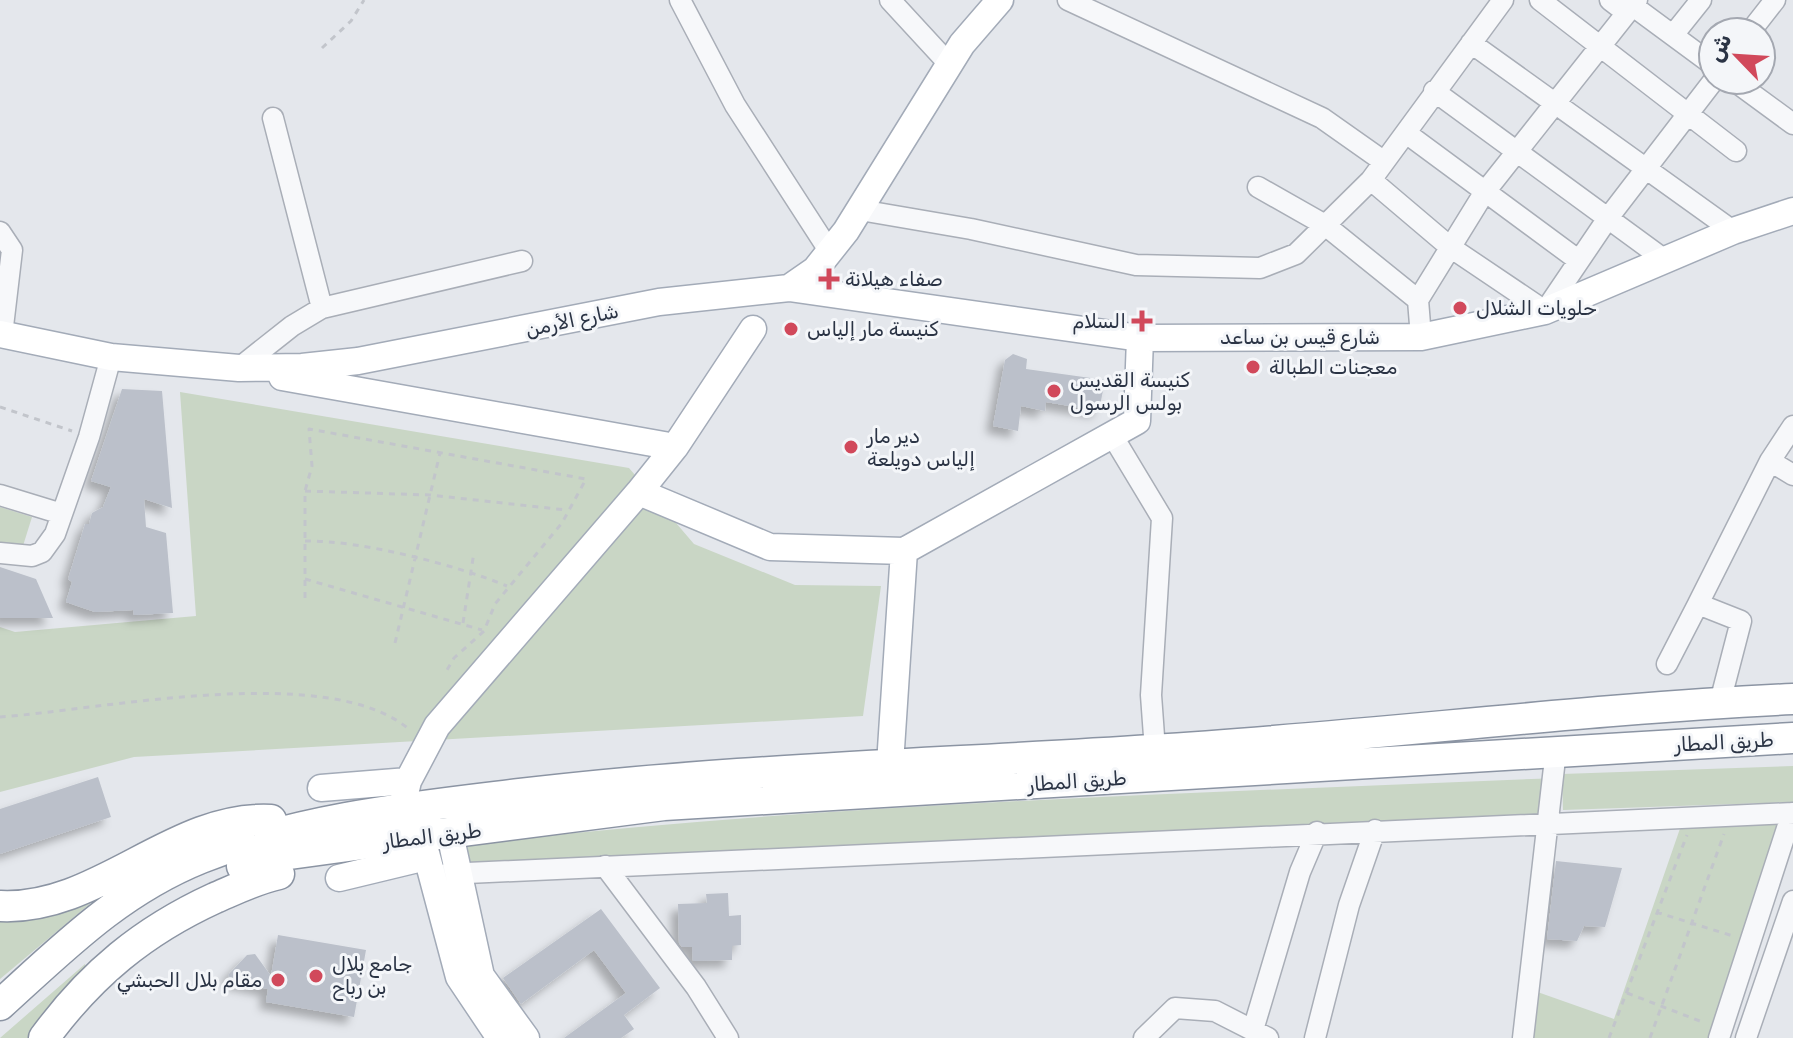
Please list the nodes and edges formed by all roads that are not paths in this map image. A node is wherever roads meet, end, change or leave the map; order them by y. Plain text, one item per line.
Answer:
1 (680, 0) edge
2 (1000, 0) edge
3 (1068, 0) edge
4 (1503, 0) edge
5 (1540, 0) edge
6 (1610, 0) edge
7 (1701, 0) edge
8 (1775, 0) edge
9 (893, 1) edge
10 (1633, 6) edge
11 (1762, 16) edge
12 (1673, 35) junction
13 (1471, 43) junction
14 (1602, 49) junction
15 (1697, 53) edge
16 (949, 64) junction
17 (1434, 91) junction
18 (1703, 96) edge
19 (1755, 96) edge
20 (1554, 105) junction
21 (1689, 116) junction
22 (273, 118) dead end
23 (1793, 124) edge
24 (1406, 133) junction
25 (1517, 151) junction
26 (1736, 151) dead end
27 (1383, 161) junction
28 (1644, 171) junction
29 (1371, 180) junction
30 (1258, 187) dead end
31 (1484, 193) junction
32 (860, 210) junction
33 (1793, 211) edge
34 (1608, 218) junction
35 (1325, 225) junction
36 (1733, 231) junction
37 (0, 232) edge
38 (1450, 247) junction
39 (830, 252) junction
40 (1578, 260) junction
41 (1665, 260) junction
42 (522, 261) dead end
43 (789, 288) junction
44 (1418, 300) junction
45 (322, 308) junction
46 (1545, 311) junction
47 (753, 329) dead end
48 (1, 335) edge
49 (1421, 337) junction
50 (1140, 338) junction
51 (111, 357) junction
52 (358, 361) junction
53 (239, 368) junction
54 (358, 390) junction
55 (1793, 426) edge
56 (1112, 435) junction
57 (675, 447) junction
58 (1770, 461) junction
59 (1793, 475) edge
60 (639, 492) junction
61 (0, 495) edge
62 (62, 514) junction
63 (904, 551) junction
64 (0, 553) edge
65 (1698, 604) junction
66 (1667, 664) dead end
67 (1793, 699) edge
68 (1720, 702) junction
69 (1793, 738) edge
70 (1155, 750) junction
71 (1556, 750) junction
72 (890, 764) junction
73 (321, 788) dead end
74 (405, 794) junction
75 (1793, 813) edge
76 (1548, 821) junction
77 (313, 825) junction
78 (1375, 830) junction
79 (1317, 832) junction
80 (363, 844) junction
81 (432, 851) junction
82 (605, 866) junction
83 (460, 873) junction
84 (339, 878) dead end
85 (1793, 901) edge
86 (0, 906) edge
87 (0, 1005) edge
88 (0, 1026) edge
89 (1712, 1030) edge
90 (1261, 1034) edge
91 (44, 1038) edge
92 (500, 1038) edge
93 (526, 1038) edge
94 (728, 1038) edge
95 (1144, 1038) edge
96 (1315, 1038) edge
97 (1523, 1038) edge
98 (1746, 1038) edge

1 - 39 street
2 - 16 main road
3 - 27 street
4 - 13 street
5 - 14 street
6 - 10 street
7 - 12 street
8 - 11 street
9 - 16 street
10 - 12 street
10 - 14 street
12 - 15 street
13 - 17 street
13 - 20 street
14 - 20 street
14 - 21 street
16 - 32 main road
17 - 24 street
17 - 25 street
18 - 21 street
19 - 23 street
20 - 25 street
20 - 28 street
21 - 26 street
21 - 28 street
22 - 45 street
24 - 27 street
24 - 31 street
25 - 31 street
25 - 34 street
27 - 29 street
28 - 34 street
28 - 36 street
29 - 35 street
29 - 38 street
30 - 35 street
31 - 38 street
31 - 40 street
32 - 35 street
32 - 39 main road
33 - 36 main road, شارع قيس بن ساعد
34 - 40 street
34 - 41 street
35 - 44 street
36 - 41 main road, شارع قيس بن ساعد
37 - 48 street
38 - 44 street
38 - 46 street
39 - 43 main road
40 - 46 street
41 - 46 main road, شارع قيس بن ساعد
42 - 45 street
43 - 50 main road, شارع قيس بن ساعد
43 - 52 main road, شارع الأرمن
44 - 49 street
45 - 53 street
46 - 49 main road, شارع قيس بن ساعد
47 - 57 main road
48 - 51 main road, شارع الأرمن
49 - 50 main road, شارع قيس بن ساعد
50 - 56 main road
51 - 53 main road, شارع الأرمن
51 - 62 street
52 - 53 main road, شارع الأرمن
52 - 54 main road
53 - 54 main road
54 - 57 main road
55 - 58 street
56 - 63 main road
56 - 70 street
57 - 60 main road
58 - 59 street
58 - 65 street
60 - 63 main road
60 - 74 main road
61 - 62 street
62 - 64 street
63 - 72 main road
65 - 66 street
65 - 68 street
67 - 68 highway, طريق المطار
68 - 70 highway, طريق المطار
69 - 71 highway, طريق المطار
70 - 72 highway, طريق المطار
71 - 76 street
71 - 81 highway, طريق المطار
72 - 74 highway, طريق المطار
73 - 74 main road
74 - 77 highway, طريق المطار
75 - 76 street
75 - 89 street
76 - 78 street
76 - 97 street
77 - 86 highway
77 - 87 highway
78 - 79 street
78 - 96 street
79 - 82 street
79 - 90 street
80 - 81 highway, طريق المطار
80 - 88 highway, طريق المطار
80 - 91 highway
81 - 83 main road
81 - 83 street
81 - 84 main road
81 - 92 main road
82 - 83 street
82 - 94 street
83 - 93 main road
85 - 98 street
90 - 95 street

